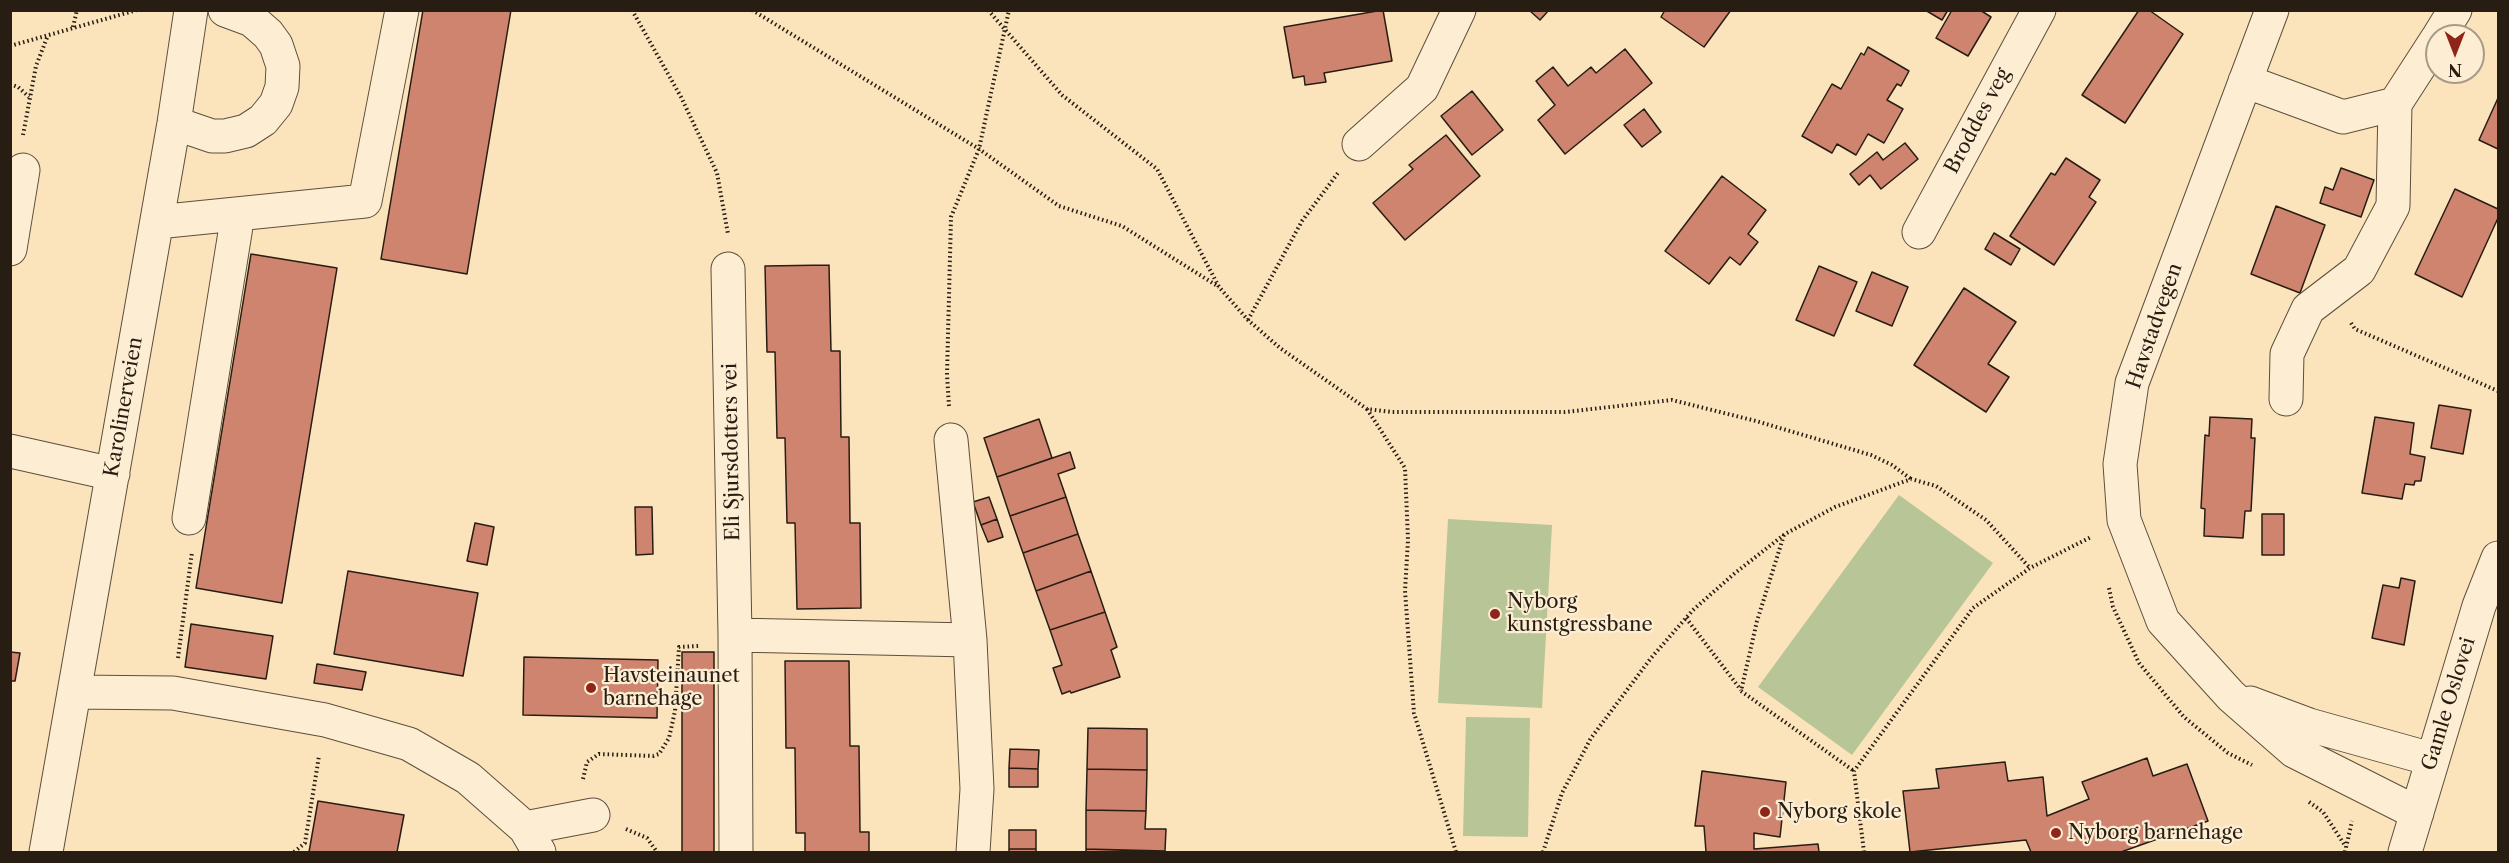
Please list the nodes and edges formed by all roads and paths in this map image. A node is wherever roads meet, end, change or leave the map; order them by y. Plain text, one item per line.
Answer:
1 (76, 10) edge
2 (137, 10) edge
3 (191, 10) edge
4 (225, 10) edge
5 (402, 10) edge
6 (632, 10) edge
7 (752, 10) edge
8 (987, 10) edge
9 (1009, 10) edge
10 (1459, 10) edge
11 (2039, 10) edge
12 (2272, 10) edge
13 (2455, 10) edge
14 (2446, 24) edge
15 (73, 27) junction
16 (1006, 31) junction
17 (48, 34) junction
18 (10, 46) edge
19 (2425, 58) edge
20 (2245, 81) junction
21 (10, 84) edge
22 (30, 97) junction
23 (2395, 104) junction
24 (174, 123) junction
25 (1359, 144) joint
26 (979, 149) junction
27 (23, 170) joint
28 (238, 214) junction
29 (157, 222) junction
30 (1919, 232) dead end
31 (10, 249) edge
32 (728, 269) joint
33 (1219, 287) junction
34 (2332, 290) junction
35 (1248, 320) junction
36 (2499, 391) edge
37 (2286, 399) dead end
38 (1367, 409) junction
39 (951, 440) joint
40 (10, 451) edge
41 (113, 474) junction
42 (1911, 479) junction
43 (189, 518) joint
44 (2124, 520) junction
45 (1785, 534) junction
46 (2499, 558) edge
47 (2030, 568) junction
48 (1686, 618) junction
49 (735, 635) junction
50 (970, 640) junction
51 (1741, 691) junction
52 (75, 692) junction
53 (173, 693) junction
54 (2231, 696) junction
55 (326, 720) junction
56 (2431, 759) junction
57 (1854, 771) junction
58 (582, 777) dead end
59 (2417, 813) junction
60 (593, 815) dead end
61 (647, 838) dead end
62 (532, 840) edge
63 (46, 852) edge
64 (294, 852) edge
65 (657, 852) edge
66 (736, 852) edge
67 (973, 852) edge
68 (1456, 852) edge
69 (1543, 852) edge
70 (1864, 852) edge
71 (2404, 852) edge

1 - 15 path
2 - 15 path
3 - 24 street, Karolinerveien
4 - 24 street
5 - 28 street
6 - 32 path
7 - 26 path
8 - 16 path
9 - 16 path
10 - 25 street
11 - 30 street, Broddes veg
12 - 20 street, Havstadvegen
13 - 14 street
15 - 17 path
16 - 26 path
16 - 33 path
17 - 18 path
17 - 22 path
19 - 23 street
20 - 23 street
20 - 44 street, Havstadvegen
21 - 22 path
22 - 27 path
23 - 34 street
24 - 29 street, Karolinerveien
25 - 35 path
26 - 33 path
26 - 39 path
27 - 31 street
28 - 29 street
28 - 43 street
29 - 41 street, Karolinerveien
32 - 49 street, Eli Sjursdotters vei
33 - 35 path
34 - 36 path
34 - 37 street
35 - 38 path
38 - 42 path
38 - 68 path
39 - 50 street
40 - 41 street
41 - 52 street, Karolinerveien
42 - 45 path
42 - 47 path
43 - 53 path
44 - 47 path
44 - 54 street, Havstadvegen
45 - 48 path
45 - 51 path
46 - 56 street, Gamle Oslovei
47 - 57 path
48 - 51 path
48 - 69 path
49 - 50 street
49 - 58 path
49 - 66 street, Eli Sjursdotters vei
50 - 67 street
51 - 57 path
52 - 53 street
52 - 63 street, Karolinerveien
53 - 55 street
54 - 56 street, Havstadvegen
54 - 59 street, Havstadvegen
55 - 62 street
55 - 64 path
56 - 59 street, Gamle Oslovei
57 - 70 path
59 - 71 street, Gamle Oslovei
60 - 62 street
61 - 65 path

